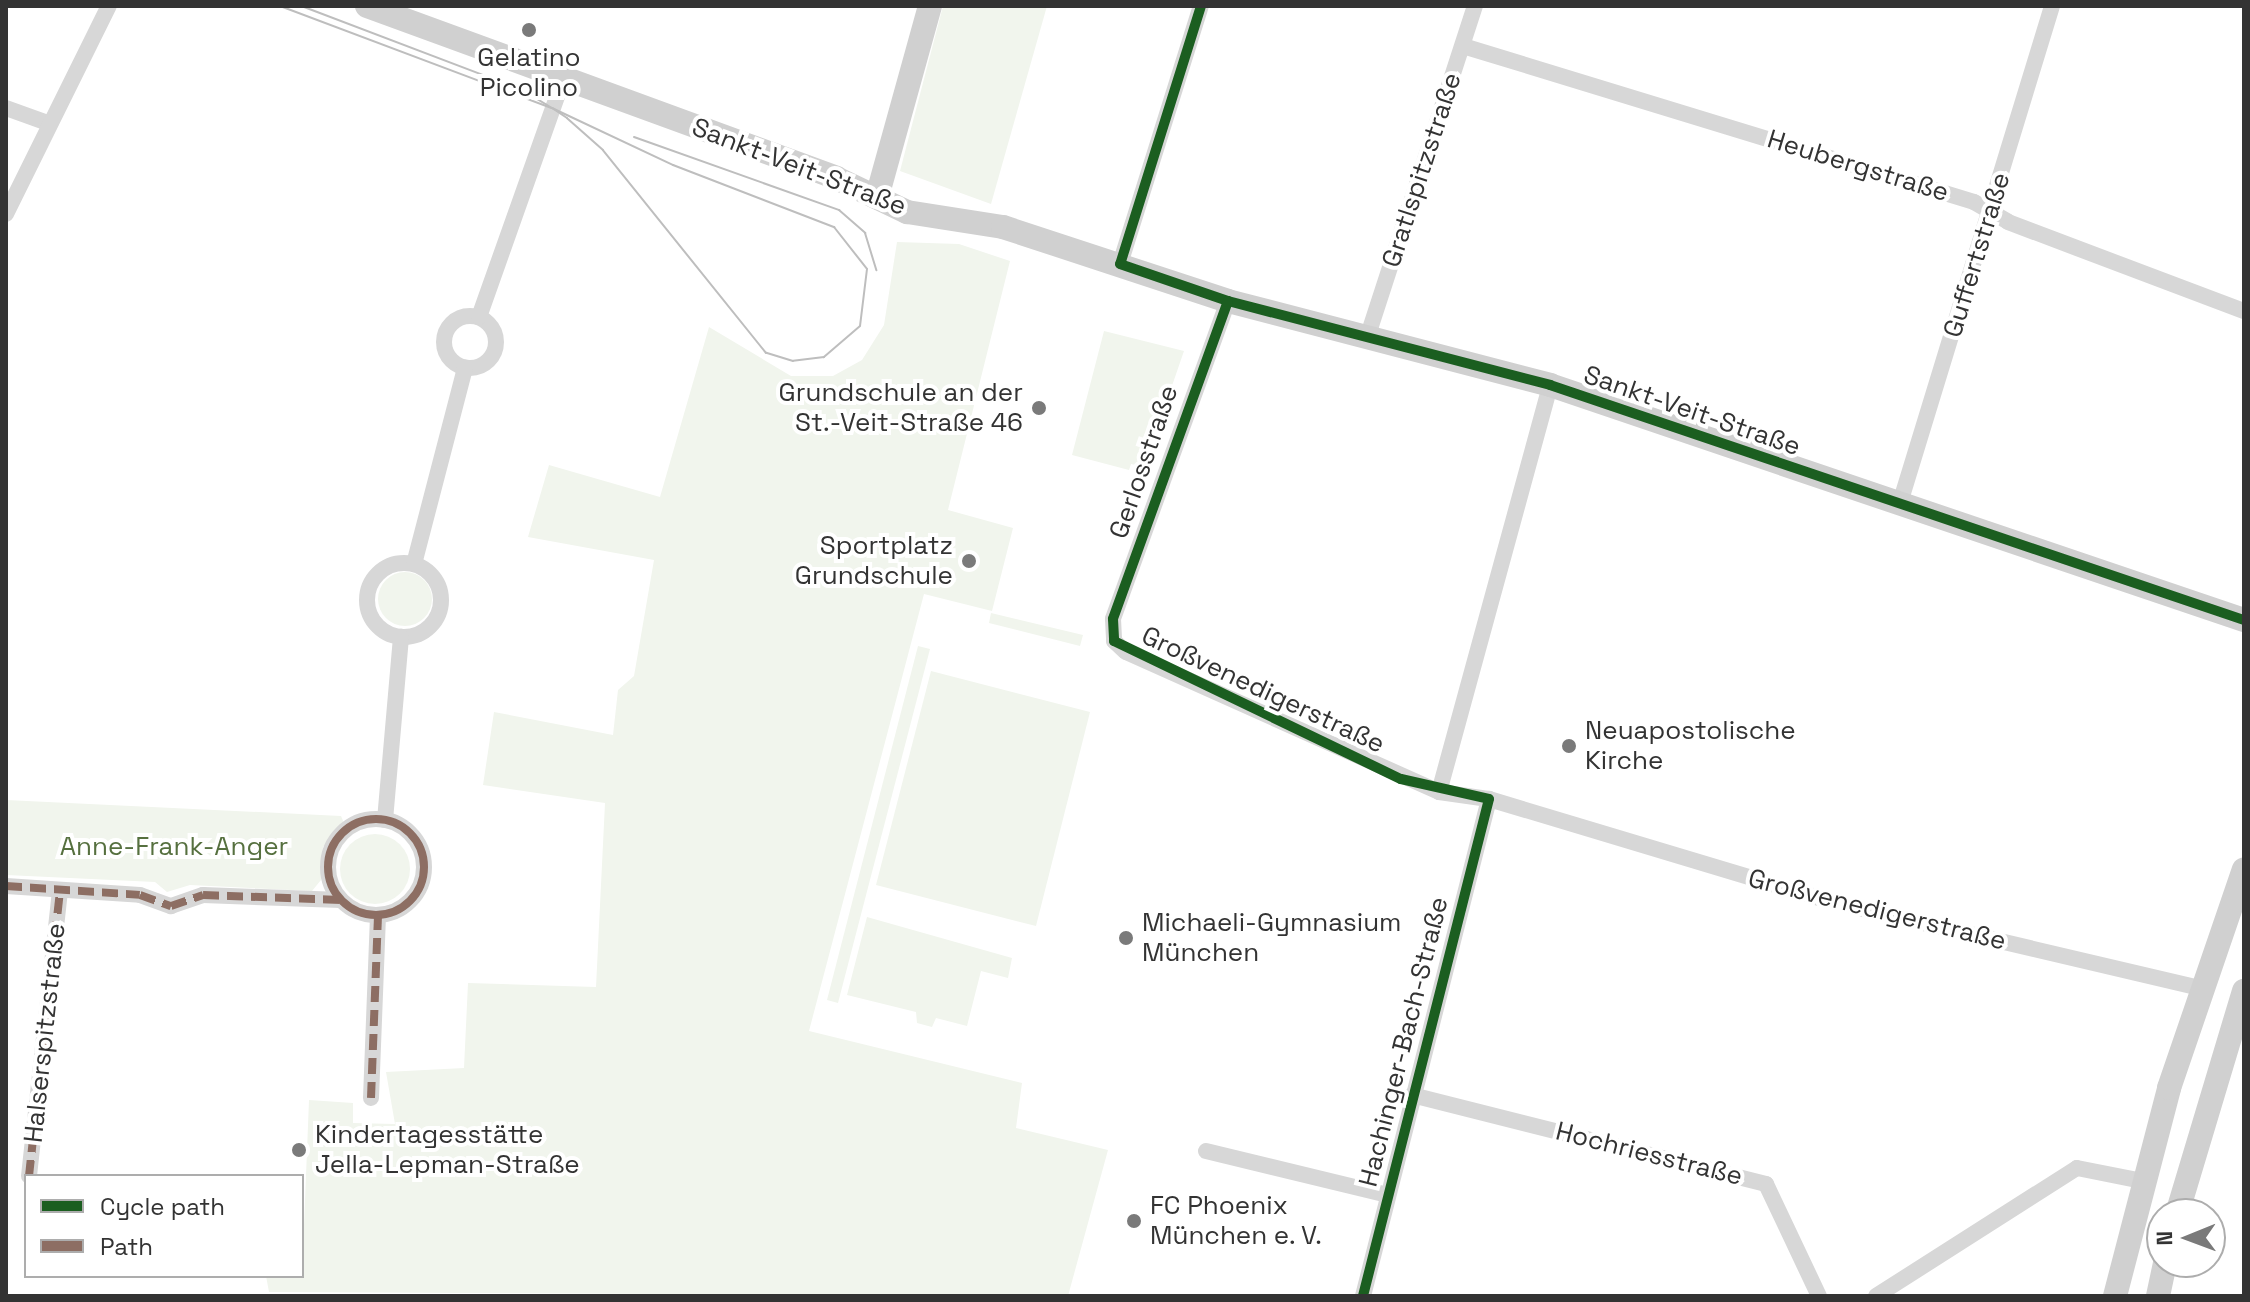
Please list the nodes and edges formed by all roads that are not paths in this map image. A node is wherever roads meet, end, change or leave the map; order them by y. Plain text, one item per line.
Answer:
1 (109, 6) edge
2 (367, 6) edge
3 (930, 6) edge
4 (1201, 6) edge
5 (1475, 6) edge
6 (2052, 6) edge
7 (416, 14) edge
8 (1463, 46) junction
9 (563, 80) junction
10 (6, 108) edge
11 (48, 123) junction
12 (877, 197) junction
13 (1991, 213) junction
14 (6, 214) edge
15 (1120, 264) junction
16 (1228, 301) junction
17 (2244, 311) edge
18 (479, 317) junction
19 (1368, 335) junction
20 (465, 368) junction
21 (1550, 385) junction
22 (1900, 503) junction
23 (414, 564) junction
24 (2244, 620) edge
25 (401, 637) junction
26 (1114, 641) joint
27 (1439, 792) junction
28 (1489, 799) junction
29 (385, 820) junction
30 (2244, 869) edge
31 (6, 886) edge
32 (60, 891) junction
33 (341, 900) junction
34 (378, 916) junction
35 (2201, 988) junction
36 (2244, 991) edge
37 (1412, 1095) junction
38 (371, 1098) dead end
39 (1206, 1151) dead end
40 (29, 1174) edge
41 (2142, 1181) junction
42 (1388, 1195) junction
43 (2182, 1198) edge
44 (1363, 1296) edge
45 (1819, 1296) edge
46 (1876, 1296) edge
47 (2115, 1296) edge

1 - 11 street
2 - 7 street, Sankt-Veit-Straße
3 - 12 street
4 - 15 street
5 - 8 street, Gratlspitzstraße
6 - 13 street, Guffertstraße
7 - 9 street, Sankt-Veit-Straße
8 - 13 street, Heubergstraße
8 - 19 street, Gratlspitzstraße
9 - 12 street, Sankt-Veit-Straße
9 - 18 street
10 - 11 street
11 - 14 street
12 - 15 street, Sankt-Veit-Straße
13 - 17 street, Heubergstraße
13 - 22 street, Guffertstraße
15 - 16 street, Sankt-Veit-Straße
16 - 19 street, Sankt-Veit-Straße
16 - 26 street, Gerlosstraße
18 - 20 street
18 - 20 street
19 - 21 street, Sankt-Veit-Straße
20 - 23 street
21 - 22 street, Sankt-Veit-Straße
21 - 27 street
22 - 24 street, Sankt-Veit-Straße
23 - 25 street
23 - 25 street
25 - 29 street
26 - 27 street, Großvenedigerstraße
27 - 28 street, Großvenedigerstraße
28 - 35 street, Großvenedigerstraße
28 - 37 street, Hachinger-Bach-Straße
29 - 33 street
29 - 34 street
30 - 35 street
31 - 32 street
32 - 33 street
32 - 40 street, Halserspitzstraße
33 - 34 street
34 - 38 street
35 - 41 street
36 - 43 street
37 - 42 street, Hachinger-Bach-Straße
37 - 45 street, Hochriesstraße
39 - 42 street
41 - 46 street
41 - 47 street
42 - 44 street, Hachinger-Bach-Straße

